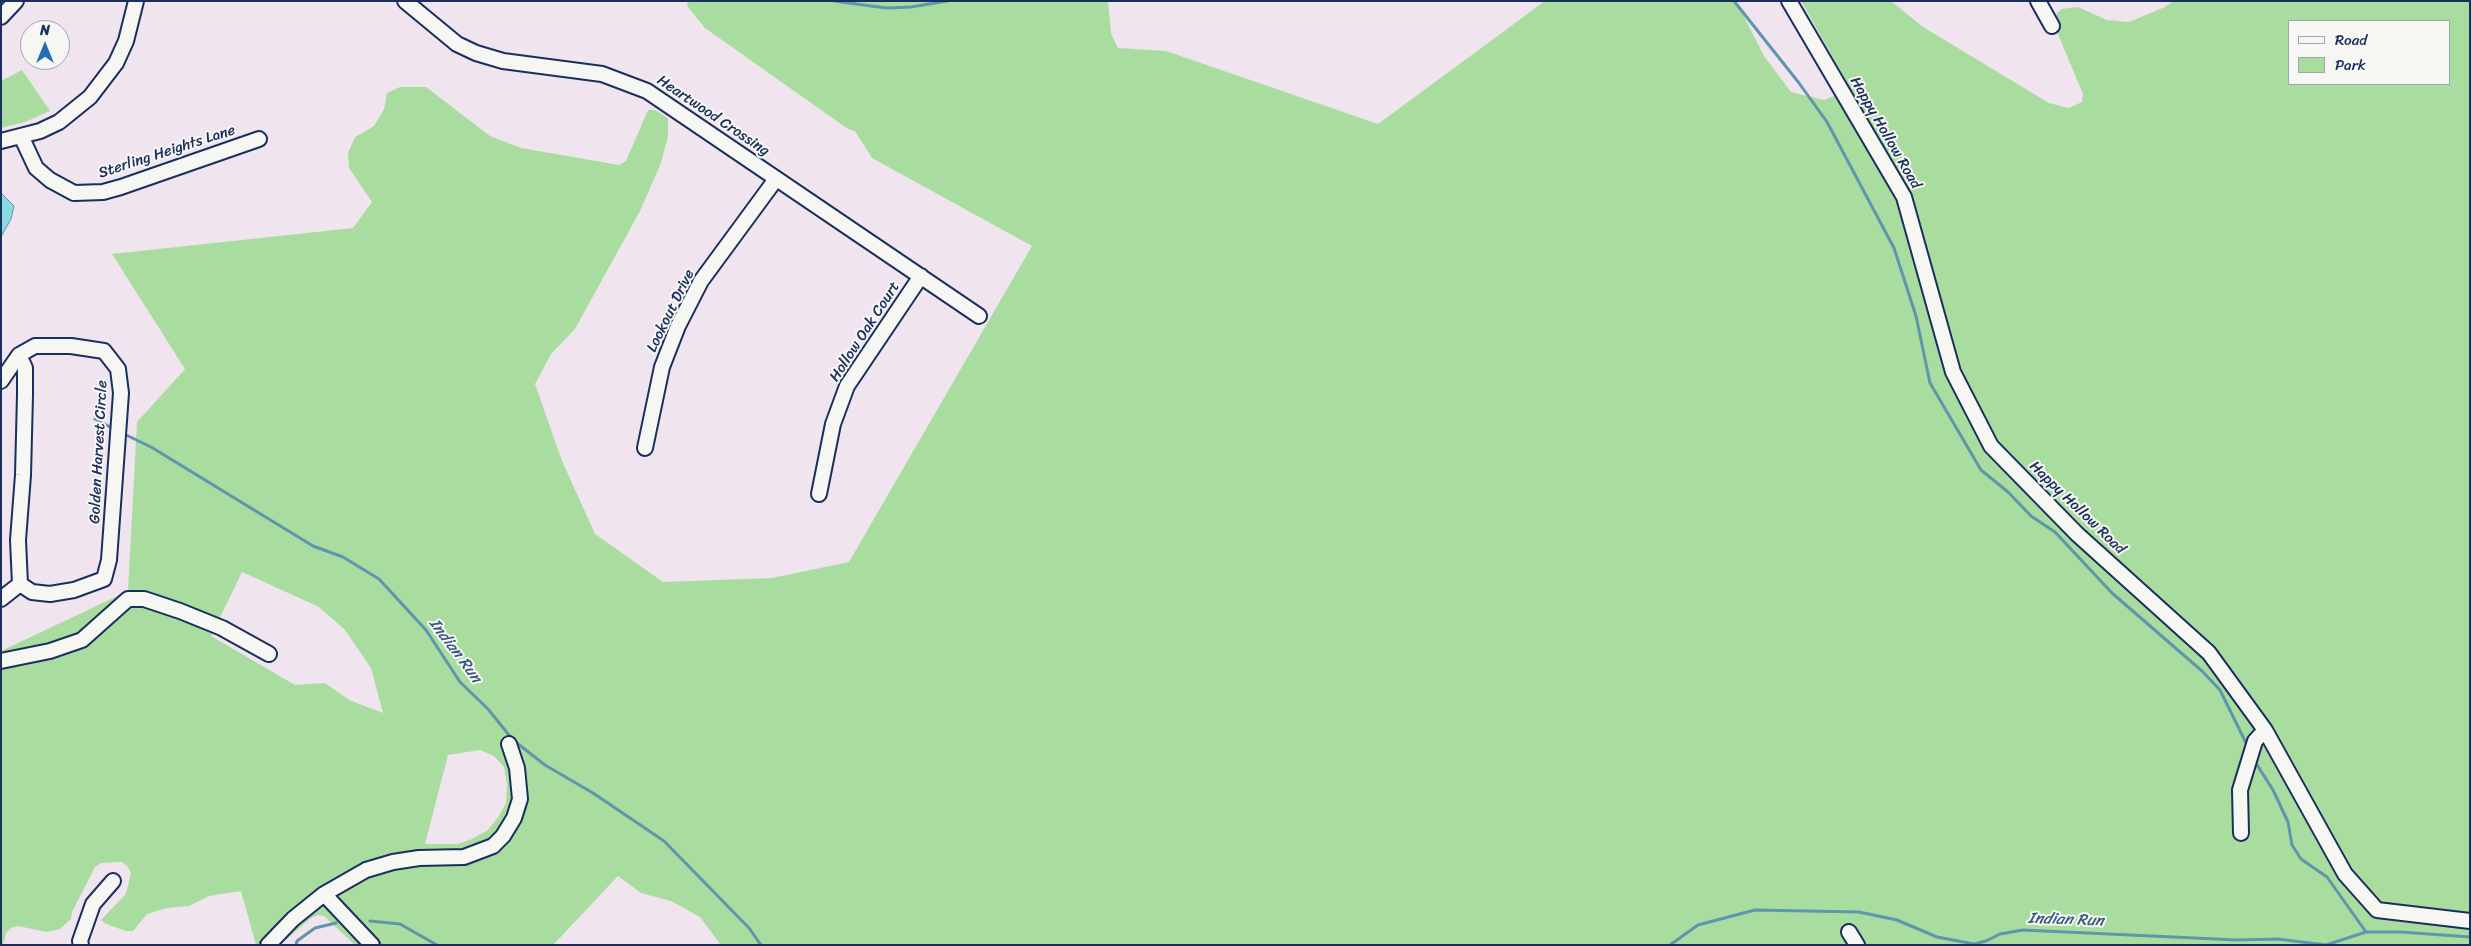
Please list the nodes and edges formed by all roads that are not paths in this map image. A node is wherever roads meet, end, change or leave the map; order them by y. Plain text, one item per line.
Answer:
1 (16, 1) edge
2 (136, 1) edge
3 (405, 1) edge
4 (1788, 1) edge
5 (2038, 1) edge
6 (1, 17) edge
7 (2052, 26) dead end
8 (22, 138) junction
9 (259, 139) dead end
10 (1, 141) edge
11 (776, 178) junction
12 (921, 276) junction
13 (979, 316) dead end
14 (18, 355) junction
15 (1, 381) edge
16 (646, 448) dead end
17 (819, 494) dead end
18 (20, 584) junction
19 (1, 599) edge
20 (269, 654) dead end
21 (1, 661) edge
22 (2265, 730) junction
23 (509, 744) dead end
24 (2241, 833) dead end
25 (113, 881) dead end
26 (324, 894) junction
27 (2470, 921) edge
28 (1849, 932) dead end
29 (81, 945) edge
30 (268, 945) edge
31 (372, 945) edge
32 (1857, 945) edge

1 - 6 street
2 - 8 street
3 - 11 street, Heartwood Crossing
4 - 22 street, Happy Hollow Road
5 - 7 street
8 - 9 street, Sterling Heights Lane
8 - 10 street
11 - 12 street, Heartwood Crossing
11 - 16 street, Lookout Drive
12 - 13 street, Heartwood Crossing
12 - 17 street, Hollow Oak Court
14 - 15 street
14 - 18 street
14 - 18 street, Golden Harvest Circle
18 - 19 street
20 - 21 street
22 - 24 street
22 - 27 street, Happy Hollow Road
23 - 26 street
25 - 29 street
26 - 30 street
26 - 31 street
28 - 32 street

